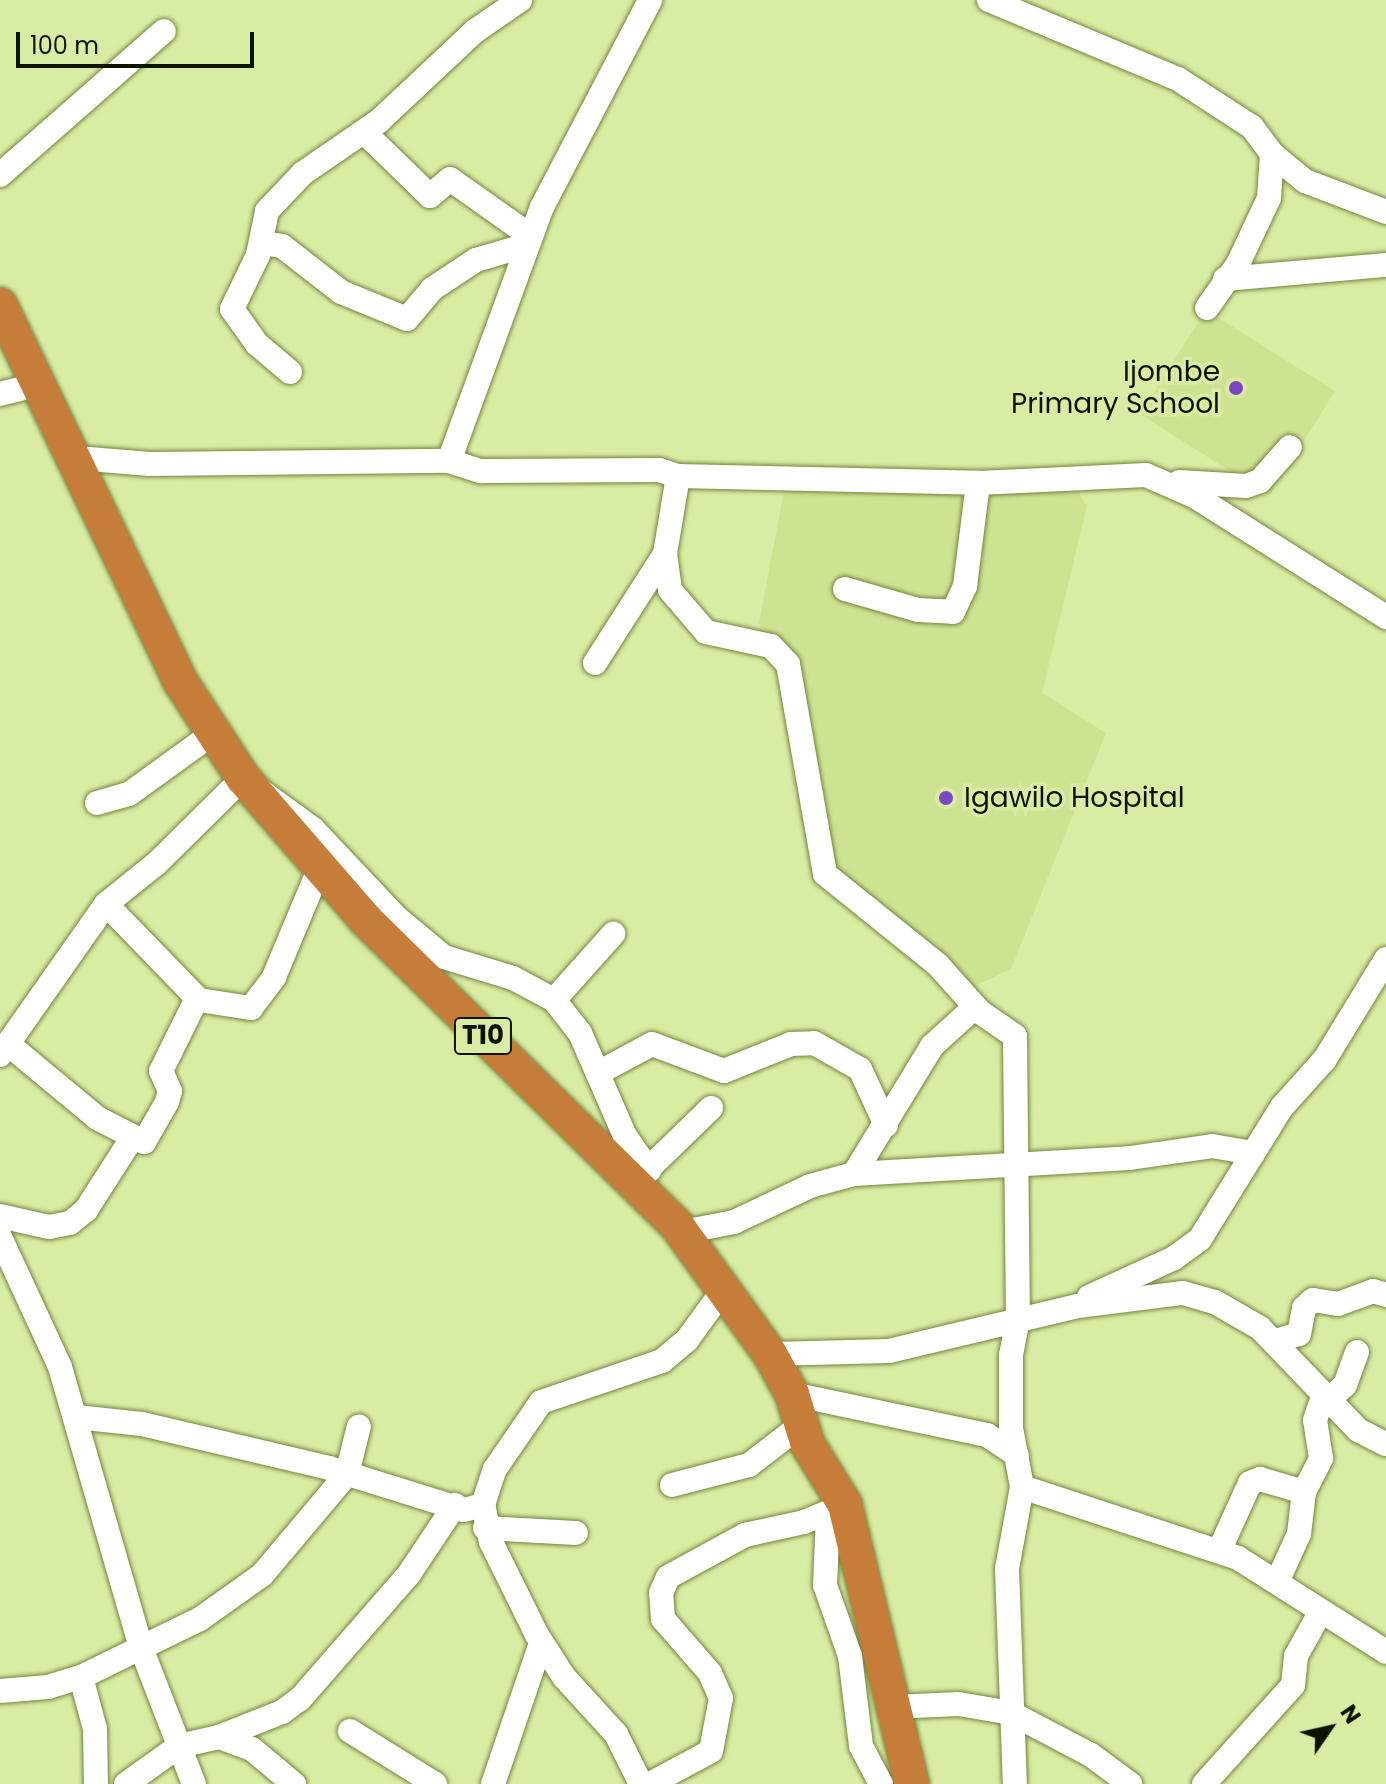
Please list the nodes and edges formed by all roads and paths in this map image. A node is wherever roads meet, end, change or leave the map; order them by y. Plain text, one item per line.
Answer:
1 (520, 0) edge
2 (650, 0) edge
3 (989, 0) edge
4 (164, 31) dead end
5 (364, 132) junction
6 (1272, 154) junction
7 (0, 175) edge
8 (1386, 212) edge
9 (530, 237) junction
10 (261, 243) junction
11 (1386, 265) edge
12 (1225, 279) junction
13 (0, 305) edge
14 (1207, 308) dead end
15 (290, 372) dead end
16 (35, 385) junction
17 (0, 394) edge
18 (1290, 447) dead end
19 (77, 458) junction
20 (449, 461) junction
21 (678, 476) junction
22 (1165, 480) junction
23 (978, 483) junction
24 (665, 554) junction
25 (845, 589) dead end
26 (1386, 617) edge
27 (595, 663) dead end
28 (212, 734) junction
29 (243, 778) junction
30 (97, 803) dead end
31 (320, 867) junction
32 (106, 904) junction
33 (613, 934) dead end
34 (1386, 959) edge
35 (197, 998) junction
36 (554, 1000) junction
37 (975, 1007) junction
38 (4, 1050) edge
39 (598, 1073) junction
40 (711, 1108) dead end
41 (886, 1125) junction
42 (132, 1138) junction
43 (1253, 1153) junction
44 (1019, 1163) junction
45 (854, 1174) junction
46 (640, 1178) junction
47 (0, 1216) edge
48 (678, 1227) junction
49 (0, 1237) edge
50 (724, 1289) junction
51 (1386, 1295) edge
52 (1078, 1306) junction
53 (1018, 1319) junction
54 (1276, 1341) junction
55 (1357, 1352) dead end
56 (770, 1354) junction
57 (1327, 1397) junction
58 (796, 1410) junction
59 (76, 1417) junction
60 (359, 1426) dead end
61 (1386, 1444) edge
62 (1017, 1455) junction
63 (347, 1474) junction
64 (672, 1485) dead end
65 (1022, 1487) junction
66 (1304, 1492) junction
67 (455, 1505) junction
68 (837, 1510) junction
69 (484, 1516) junction
70 (576, 1533) dead end
71 (1220, 1549) junction
72 (1278, 1580) junction
73 (1321, 1611) junction
74 (1351, 1629) junction
75 (1386, 1638) edge
76 (541, 1643) junction
77 (140, 1645) junction
78 (1386, 1652) edge
79 (81, 1677) junction
80 (0, 1691) edge
81 (892, 1707) junction
82 (1011, 1713) junction
83 (350, 1731) dead end
84 (219, 1737) junction
85 (179, 1746) junction
86 (96, 1784) edge
87 (126, 1784) edge
88 (194, 1784) edge
89 (294, 1784) edge
90 (435, 1784) edge
91 (493, 1784) edge
92 (641, 1784) edge
93 (650, 1784) edge
94 (881, 1784) edge
95 (912, 1784) edge
96 (1015, 1784) edge
97 (1130, 1784) edge
98 (1204, 1784) edge

1 - 5 street
2 - 9 street
3 - 6 street
4 - 7 street
5 - 9 street
5 - 10 street
6 - 8 street
6 - 12 street
9 - 10 street
9 - 20 street
10 - 15 street
11 - 12 street
12 - 14 street
13 - 16 highway, T10
16 - 17 street
16 - 19 highway, T10
18 - 22 street
19 - 20 street
19 - 28 highway, T10
20 - 21 street
21 - 23 street
21 - 24 street
22 - 23 street
22 - 26 street
23 - 25 street
24 - 27 street
24 - 37 street
28 - 29 highway, T10
28 - 30 street
29 - 31 highway, T10
29 - 32 street
29 - 36 street
31 - 35 street
31 - 46 highway, T10
32 - 35 street
32 - 38 street
33 - 36 street
34 - 43 street
35 - 42 street
36 - 39 street
37 - 41 street
37 - 44 street
38 - 42 street
39 - 41 street
39 - 46 street
40 - 46 street
41 - 45 street
42 - 47 street
43 - 44 street
43 - 52 street
44 - 45 street
44 - 53 street
45 - 48 street
46 - 48 highway, T10
48 - 50 highway, T10
49 - 59 street
50 - 56 highway, T10
50 - 69 street
51 - 54 street
52 - 53 street
52 - 54 street
53 - 56 street
53 - 62 street
54 - 57 street
55 - 57 street
56 - 58 highway, T10
57 - 61 street
57 - 66 street
58 - 62 street
58 - 64 street
58 - 68 highway, T10
59 - 63 street
59 - 77 street
60 - 63 street
62 - 65 street
63 - 67 street
63 - 77 street
65 - 71 street
65 - 82 street
66 - 71 street
66 - 72 street
67 - 69 street
67 - 84 street
68 - 81 highway, T10
68 - 93 street
68 - 94 street
69 - 70 street
69 - 76 street
71 - 72 street
72 - 73 street
73 - 74 street
73 - 98 street
74 - 75 street
74 - 78 street
76 - 91 street
76 - 92 street
77 - 79 street
77 - 85 street
79 - 80 street
79 - 86 street
81 - 82 street
81 - 95 highway, T10
82 - 96 street
82 - 97 street
83 - 90 street
84 - 85 street
84 - 89 street
85 - 87 street
85 - 88 street

